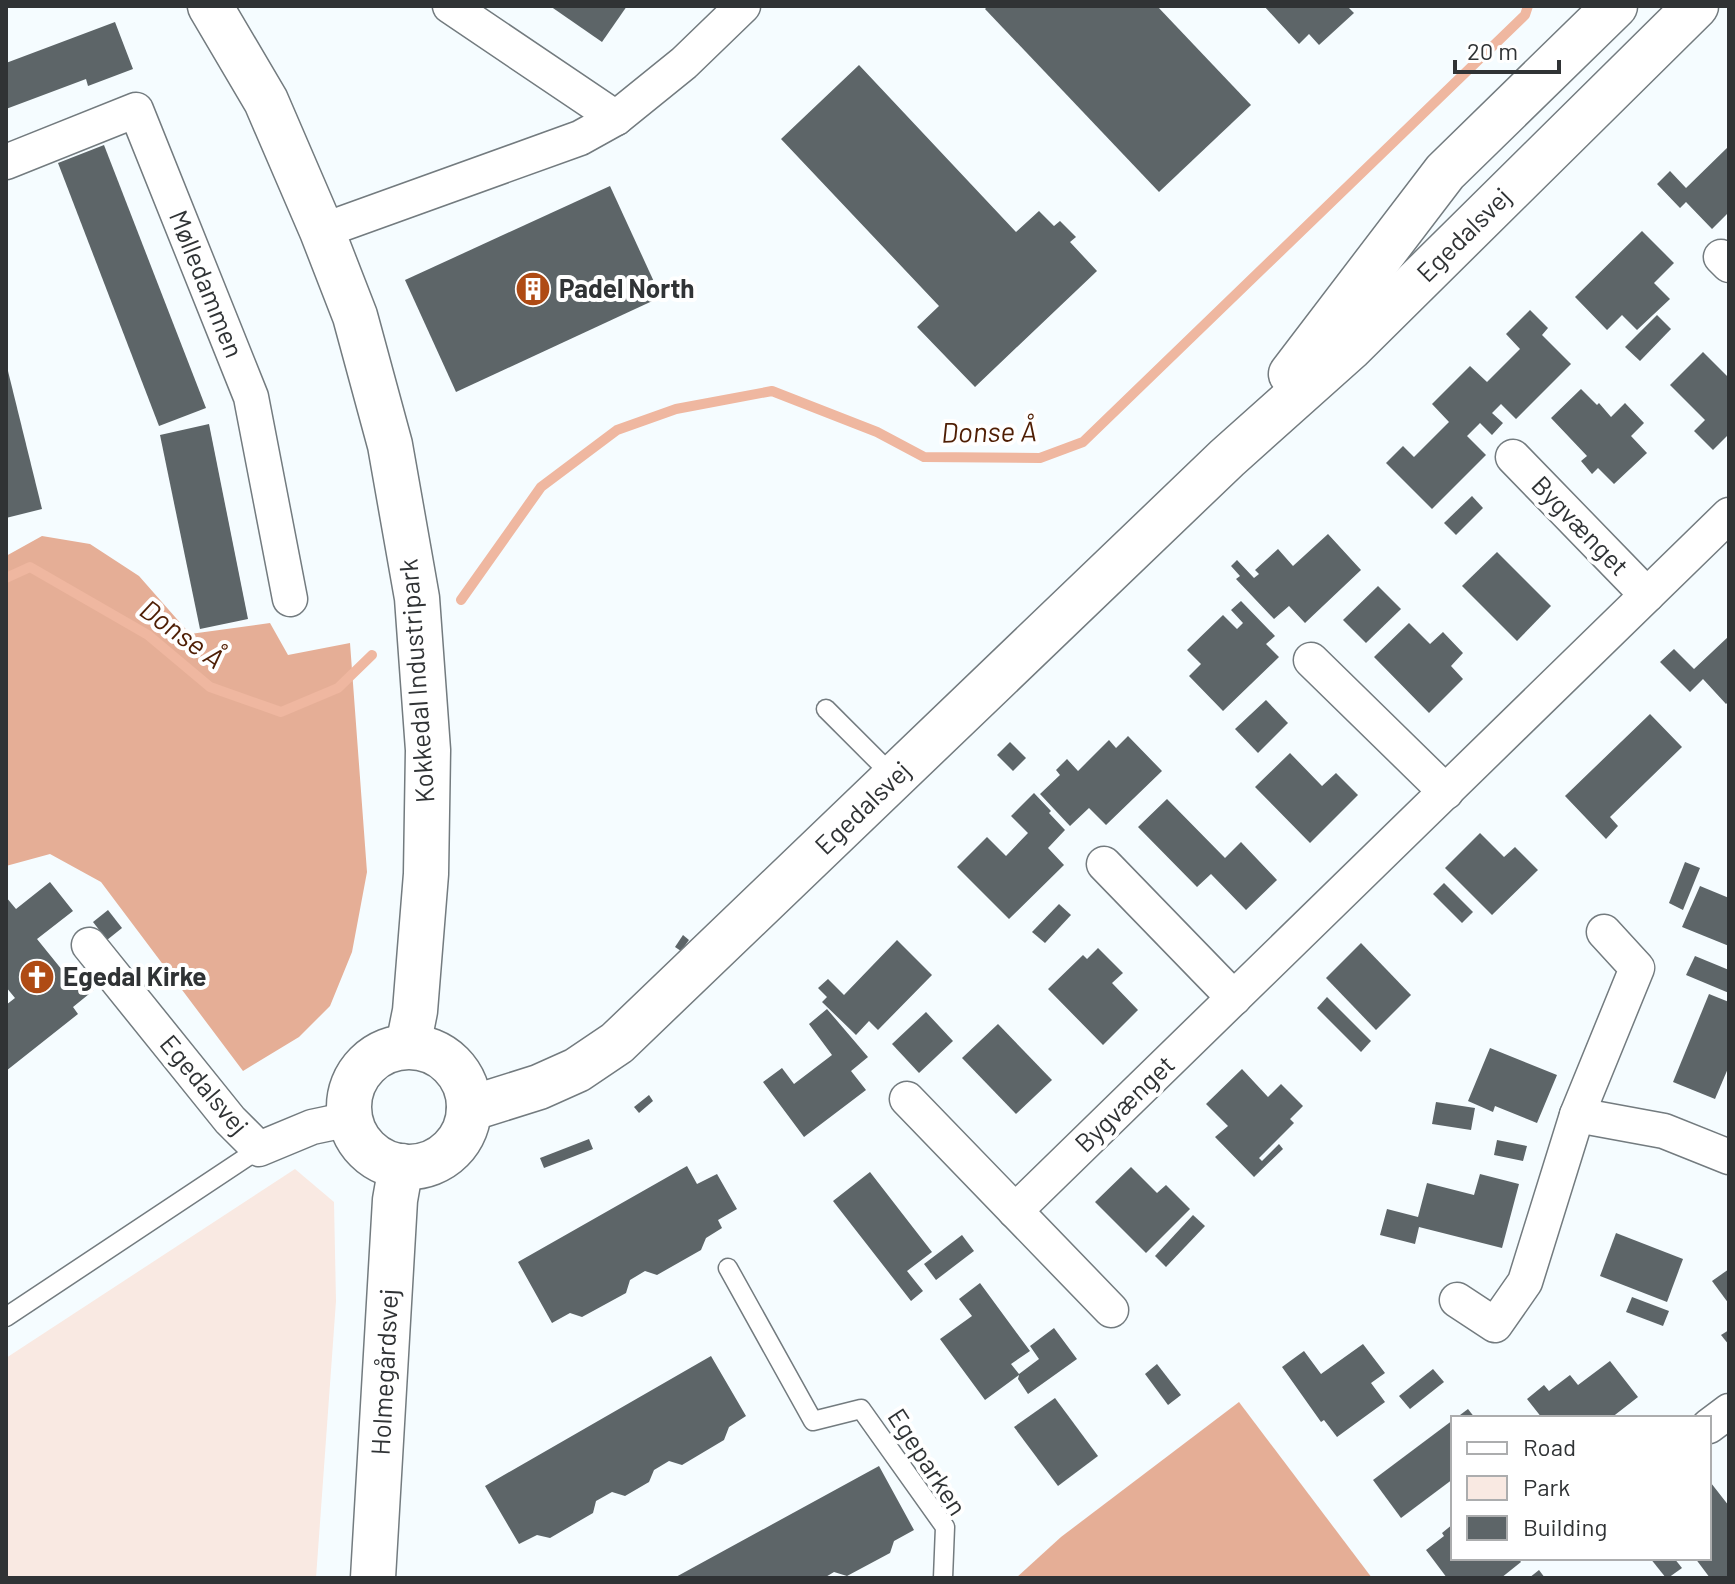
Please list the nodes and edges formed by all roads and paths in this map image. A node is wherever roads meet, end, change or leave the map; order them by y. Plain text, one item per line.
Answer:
1 (210, 6) edge
2 (450, 6) edge
3 (743, 6) edge
4 (1615, 6) edge
5 (1681, 7) edge
6 (616, 118) junction
7 (6, 162) edge
8 (322, 231) junction
9 (1513, 457) dead end
10 (1227, 458) junction
11 (1729, 515) edge
12 (1647, 595) junction
13 (290, 599) dead end
14 (1311, 660) dead end
15 (826, 709) dead end
16 (895, 778) junction
17 (1446, 792) junction
18 (1104, 864) dead end
19 (1604, 932) dead end
20 (89, 945) dead end
21 (1234, 998) junction
22 (408, 1046) junction
23 (907, 1099) dead end
24 (469, 1109) junction
25 (1577, 1115) junction
26 (350, 1119) junction
27 (259, 1149) junction
28 (1729, 1157) edge
29 (401, 1166) junction
30 (1015, 1211) junction
31 (728, 1268) dead end
32 (1457, 1300) dead end
33 (1111, 1310) dead end
34 (6, 1317) edge
35 (1729, 1411) edge
36 (1711, 1424) edge
37 (373, 1578) edge
38 (943, 1578) edge

1 - 8 street, Kokkedal Industripark
2 - 6 street
3 - 6 street
4 - 10 street, Egedalsvej
5 - 10 street, Egedalsvej
6 - 8 street
7 - 13 street, Mølledammen
8 - 22 street, Kokkedal Industripark
9 - 12 street, Bygvænget
10 - 16 street, Egedalsvej
11 - 12 street, Bygvænget
12 - 17 street, Bygvænget
14 - 17 street
15 - 16 lane
16 - 24 street, Egedalsvej
17 - 21 street, Bygvænget
18 - 21 street
19 - 25 street
20 - 27 street, Egedalsvej
21 - 30 street, Bygvænget
22 - 24 street
22 - 26 street
23 - 30 street
24 - 29 street
25 - 28 street
25 - 32 street
26 - 27 street, Egedalsvej
26 - 29 street
27 - 34 lane
29 - 37 street, Holmegårdsvej
30 - 33 street
31 - 38 lane, Egeparken
35 - 36 street

